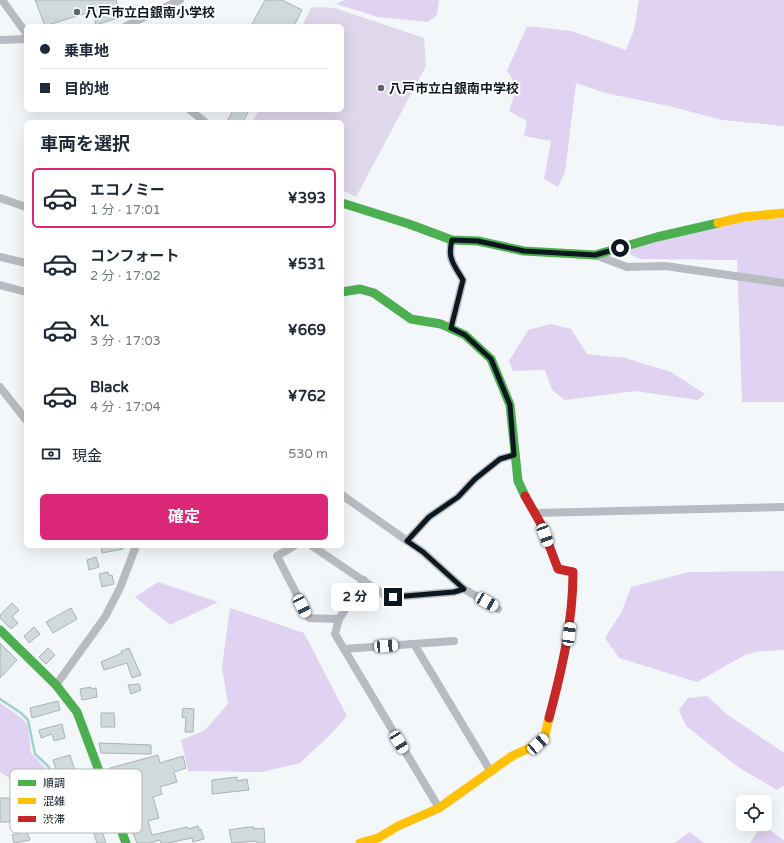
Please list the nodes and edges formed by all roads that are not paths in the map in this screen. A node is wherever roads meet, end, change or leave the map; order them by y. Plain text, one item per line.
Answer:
1 (2, 0) edge
2 (180, 0) edge
3 (130, 24) edge
4 (24, 30) edge
5 (24, 39) edge
6 (0, 40) edge
7 (192, 112) edge
8 (202, 120) edge
9 (0, 198) edge
10 (344, 204) edge
11 (24, 206) edge
12 (784, 213) edge
13 (452, 240) junction
14 (595, 255) junction
15 (0, 257) edge
16 (24, 263) edge
17 (784, 283) edge
18 (0, 285) edge
19 (24, 291) edge
20 (344, 292) edge
21 (451, 328) junction
22 (0, 387) edge
23 (24, 417) edge
24 (514, 455) junction
25 (344, 496) edge
26 (784, 507) edge
27 (536, 513) junction
28 (407, 541) junction
29 (135, 548) edge
30 (291, 548) edge
31 (315, 548) edge
32 (364, 580) junction
33 (464, 589) junction
34 (498, 609) dead end
35 (338, 619) junction
36 (0, 630) edge
37 (454, 641) dead end
38 (414, 644) junction
39 (344, 649) junction
40 (56, 685) junction
41 (98, 769) edge
42 (491, 772) junction
43 (439, 808) junction
44 (122, 833) edge
45 (126, 843) edge
46 (360, 843) edge

1 - 4 street
2 - 3 street
5 - 6 street
7 - 8 street
9 - 11 street
10 - 13 street
12 - 14 street
13 - 14 street
13 - 21 street
14 - 17 street
15 - 16 street
18 - 19 street
20 - 21 street
21 - 24 street
22 - 23 street
24 - 27 street
24 - 28 street
25 - 28 street
26 - 27 street
27 - 42 street
28 - 33 street
29 - 40 street
30 - 35 street
31 - 32 street
32 - 33 street
32 - 35 street
33 - 34 street
35 - 39 street
36 - 40 street
37 - 38 street
38 - 39 street
38 - 42 street
39 - 43 street
40 - 41 street
42 - 43 street
43 - 46 street
44 - 45 street

